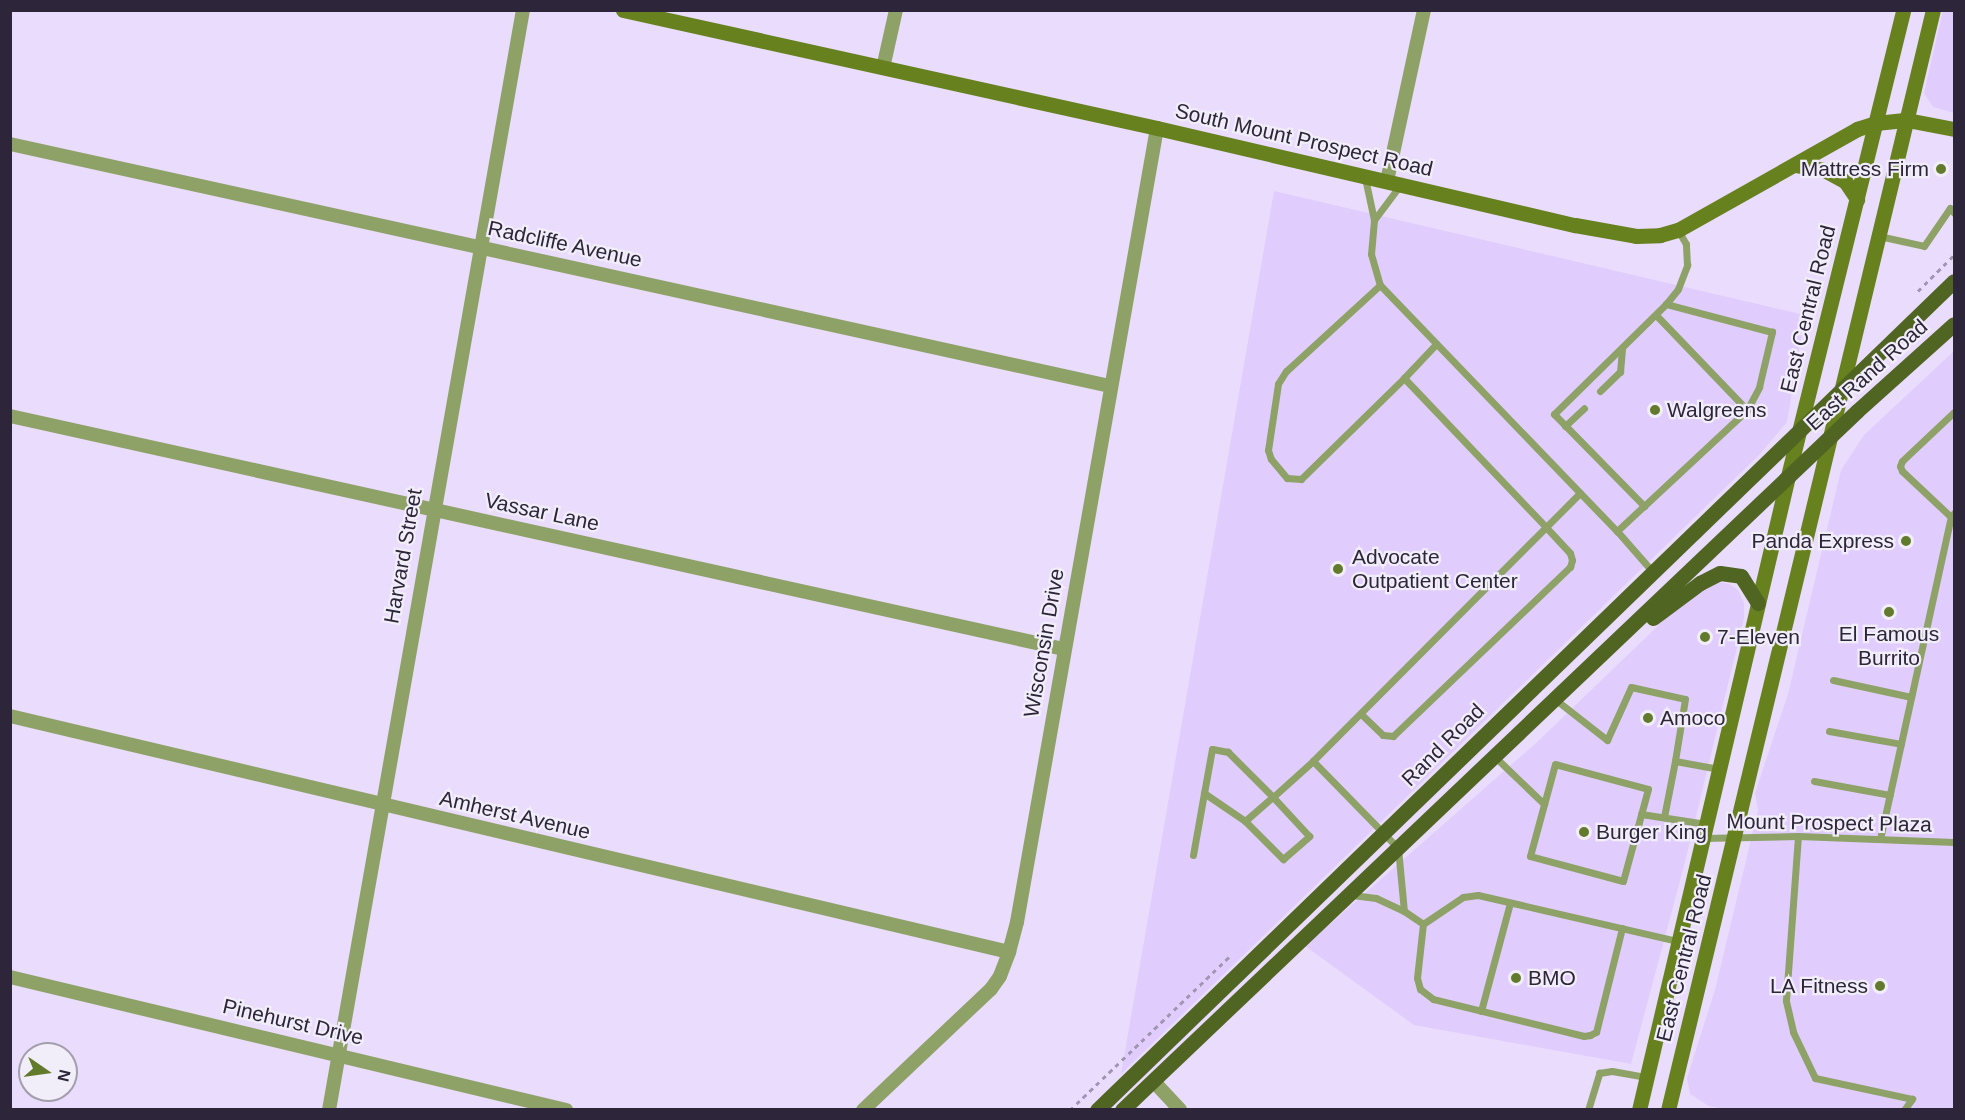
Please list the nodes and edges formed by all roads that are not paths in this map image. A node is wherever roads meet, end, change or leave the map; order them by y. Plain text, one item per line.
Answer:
1 (523, 10) edge
2 (623, 10) edge
3 (896, 10) edge
4 (1424, 10) edge
5 (1903, 10) edge
6 (1933, 10) edge
7 (883, 68) junction
8 (1907, 120) junction
9 (1876, 123) junction
10 (1157, 128) junction
11 (1954, 129) edge
12 (10, 144) edge
13 (1796, 165) junction
14 (1364, 175) junction
15 (1394, 182) junction
16 (1857, 199) junction
17 (1954, 213) edge
18 (1374, 220) junction
19 (1678, 230) junction
20 (1879, 236) junction
21 (481, 248) junction
22 (1954, 281) edge
23 (1380, 285) junction
24 (1666, 304) junction
25 (1656, 315) junction
26 (1954, 324) edge
27 (1436, 344) junction
28 (1622, 350) junction
29 (1404, 378) junction
30 (1110, 386) junction
31 (1842, 389) junction
32 (1600, 391) dead end
33 (1584, 408) dead end
34 (1747, 410) junction
35 (1820, 410) joint
36 (1954, 412) edge
37 (10, 416) edge
38 (1565, 426) junction
39 (1799, 430) junction
40 (1831, 436) junction
41 (1808, 457) joint
42 (1788, 476) junction
43 (1581, 494) junction
44 (1644, 506) junction
45 (433, 509) junction
46 (1953, 515) edge
47 (1546, 527) junction
48 (1617, 531) junction
49 (1652, 571) junction
50 (1758, 603) junction
51 (1064, 649) junction
52 (1602, 655) junction
53 (1833, 680) dead end
54 (1911, 697) junction
55 (1556, 700) junction
56 (1361, 714) junction
57 (10, 716) edge
58 (1829, 731) dead end
59 (1901, 744) junction
60 (1495, 758) junction
61 (1313, 761) junction
62 (1675, 761) junction
63 (1719, 769) junction
64 (1814, 781) dead end
65 (1204, 793) junction
66 (1890, 795) junction
67 (1273, 797) junction
68 (1544, 804) junction
69 (381, 805) junction
70 (1641, 814) junction
71 (1664, 817) junction
72 (1245, 821) junction
73 (1704, 831) junction
74 (1384, 832) junction
75 (1735, 836) junction
76 (1798, 836) junction
77 (1880, 838) junction
78 (1954, 842) edge
79 (1398, 848) junction
80 (1193, 855) dead end
81 (1348, 894) junction
82 (1510, 903) junction
83 (1404, 911) junction
84 (1423, 924) junction
85 (1622, 928) junction
86 (1678, 941) junction
87 (1010, 952) junction
88 (10, 977) edge
89 (1481, 1011) junction
90 (339, 1054) junction
91 (1646, 1077) junction
92 (1157, 1085) dead end
93 (1912, 1100) junction
94 (329, 1110) edge
95 (566, 1110) edge
96 (863, 1110) edge
97 (1097, 1110) edge
98 (1122, 1110) edge
99 (1180, 1110) edge
100 (1588, 1110) edge
101 (1639, 1110) edge
102 (1668, 1110) edge
103 (1904, 1110) edge
104 (1914, 1110) edge

1 - 21 street, Harvard Street
2 - 7 main road, South Mount Prospect Road
3 - 7 street
4 - 15 street
5 - 9 main road, East Central Road
6 - 8 main road, East Central Road
7 - 10 main road, South Mount Prospect Road
8 - 9 main road, South Mount Prospect Road
8 - 11 main road, South Mount Prospect Road
8 - 20 main road, East Central Road
9 - 13 main road, South Mount Prospect Road
9 - 16 main road, East Central Road
10 - 14 main road, South Mount Prospect Road
10 - 30 street, Wisconsin Drive
12 - 21 street, Radcliffe Avenue
13 - 16 main road
13 - 19 main road, South Mount Prospect Road
14 - 15 main road, South Mount Prospect Road
14 - 18 lane
15 - 18 lane
15 - 19 main road, South Mount Prospect Road
16 - 39 main road, East Central Road
17 - 20 lane
18 - 23 lane
19 - 24 lane
20 - 31 main road, East Central Road
21 - 30 street, Radcliffe Avenue
21 - 45 street, Harvard Street
22 - 31 main road, East Rand Road
23 - 27 lane
23 - 29 lane
24 - 25 lane
24 - 34 lane
25 - 28 lane
25 - 34 lane
26 - 40 main road, East Rand Road
27 - 29 lane
27 - 43 lane
28 - 32 lane
28 - 38 lane
29 - 47 lane
30 - 51 street, Wisconsin Drive
31 - 35 main road, East Rand Road
31 - 40 main road, East Central Road
33 - 38 lane
34 - 44 lane
35 - 39 main road, Rand Road
36 - 46 lane
37 - 45 street, Vassar Lane
38 - 44 lane
39 - 42 main road, East Central Road
39 - 49 main road, Rand Road
40 - 41 main road, East Rand Road
40 - 75 main road, East Central Road
41 - 42 main road, Rand Road
42 - 50 main road, East Central Road
42 - 52 main road, Rand Road
43 - 47 lane
43 - 48 lane
44 - 48 lane
45 - 51 street, Vassar Lane
45 - 69 street, Harvard Street
46 - 54 lane
47 - 56 lane
47 - 56 lane
48 - 49 lane
49 - 74 main road, Rand Road
50 - 52 main road
50 - 63 main road, East Central Road
51 - 87 street, Wisconsin Drive
52 - 55 main road, Rand Road
53 - 54 lane
54 - 59 lane
55 - 60 main road, Rand Road
55 - 62 lane
56 - 61 lane
57 - 69 street, Amherst Avenue
58 - 59 lane
59 - 66 lane
60 - 68 lane
60 - 79 main road, Rand Road
61 - 67 lane
61 - 74 lane
62 - 63 lane
62 - 71 lane
63 - 73 main road, East Central Road
64 - 66 lane
65 - 67 lane
65 - 72 lane
65 - 80 lane
66 - 77 lane
67 - 72 lane
67 - 72 lane
68 - 70 lane
68 - 70 lane
69 - 87 street, Amherst Avenue
69 - 90 street, Harvard Street
70 - 71 lane, Mount Prospect Plaza
71 - 73 lane, Mount Prospect Plaza
73 - 75 lane, Mount Prospect Plaza
73 - 86 main road, East Central Road
74 - 79 lane
74 - 97 main road, Rand Road
75 - 76 lane, Mount Prospect Plaza
75 - 102 main road, East Central Road
76 - 77 lane, Mount Prospect Plaza
76 - 93 lane
77 - 78 lane, Mount Prospect Plaza
79 - 81 main road, Rand Road
79 - 83 lane
81 - 83 lane
81 - 98 main road, Rand Road
82 - 84 lane
82 - 85 lane
82 - 89 lane
83 - 84 lane
84 - 89 lane
85 - 86 lane
85 - 89 lane
86 - 91 main road, East Central Road
87 - 96 street, Wisconsin Drive
88 - 90 street, Pinehurst Drive
90 - 94 street, Harvard Street
90 - 95 street, Pinehurst Drive
91 - 100 lane
91 - 101 main road, East Central Road
92 - 99 street
93 - 103 lane
93 - 104 lane

